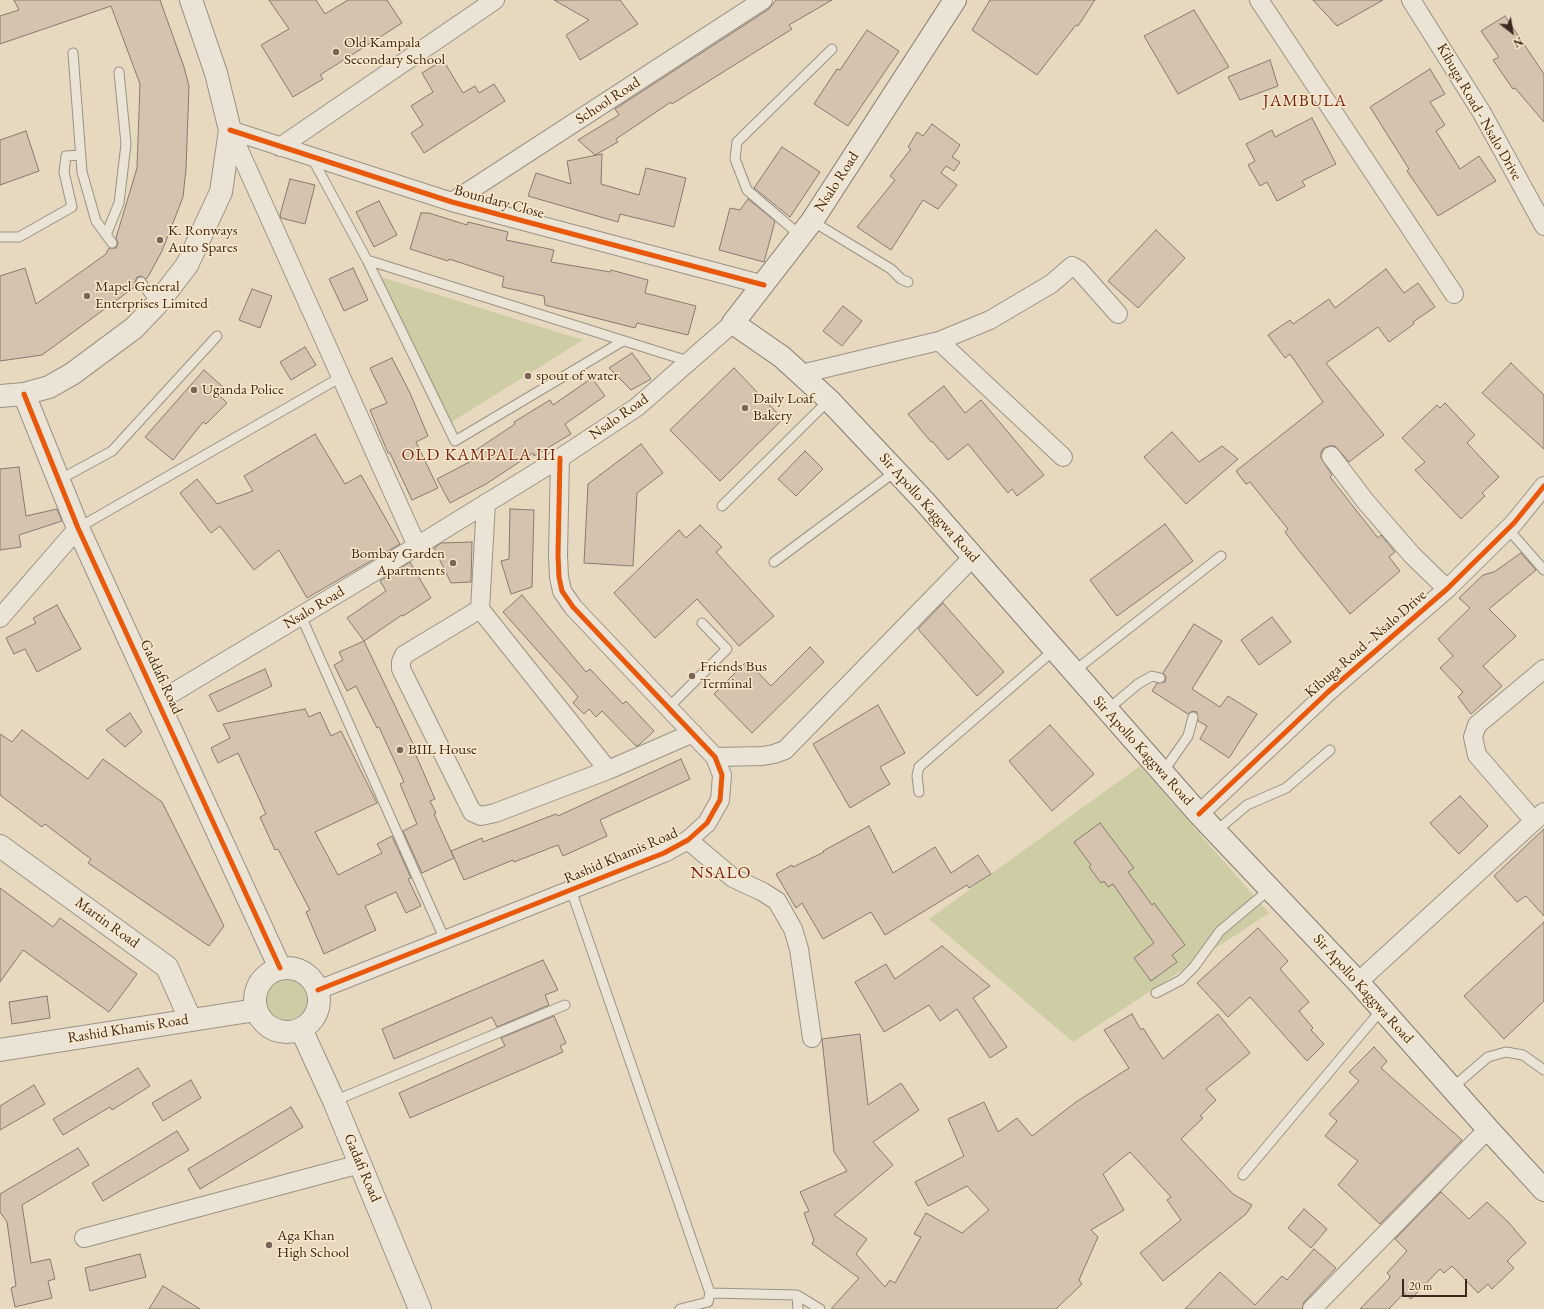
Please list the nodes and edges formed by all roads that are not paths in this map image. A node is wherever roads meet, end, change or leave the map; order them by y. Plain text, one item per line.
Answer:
1 (191, 0) edge
2 (494, 0) edge
3 (763, 0) edge
4 (955, 0) edge
5 (1259, 0) edge
6 (1411, 0) edge
7 (832, 49) dead end
8 (73, 53) dead end
9 (119, 72) dead end
10 (230, 130) junction
11 (280, 147) junction
12 (81, 155) junction
13 (312, 156) junction
14 (452, 202) junction
15 (1544, 226) edge
16 (806, 228) junction
17 (106, 235) junction
18 (0, 237) edge
19 (112, 243) dead end
20 (367, 260) junction
21 (141, 282) dead end
22 (908, 282) dead end
23 (764, 285) junction
24 (1454, 294) dead end
25 (157, 304) junction
26 (1118, 314) dead end
27 (732, 323) junction
28 (217, 336) dead end
29 (622, 341) junction
30 (939, 341) junction
31 (688, 361) junction
32 (801, 374) junction
33 (341, 377) junction
34 (24, 394) junction
35 (0, 396) edge
36 (829, 400) junction
37 (1331, 456) dead end
38 (1063, 457) dead end
39 (560, 458) junction
40 (896, 471) junction
41 (59, 480) junction
42 (1544, 486) edge
43 (486, 503) junction
44 (722, 506) dead end
45 (78, 528) junction
46 (1508, 529) junction
47 (417, 546) junction
48 (1221, 556) dead end
49 (973, 557) junction
50 (774, 562) dead end
51 (1544, 570) edge
52 (1447, 589) junction
53 (480, 609) junction
54 (301, 616) junction
55 (0, 618) edge
56 (702, 623) dead end
57 (1054, 650) junction
58 (1544, 668) edge
59 (1073, 672) junction
60 (1160, 678) dead end
61 (159, 701) junction
62 (669, 708) junction
63 (1107, 711) junction
64 (1193, 717) dead end
65 (693, 733) junction
66 (1330, 750) dead end
67 (715, 757) junction
68 (608, 770) junction
69 (1162, 774) junction
70 (919, 792) dead end
71 (1198, 814) junction
72 (1539, 816) edge
73 (1216, 832) junction
74 (688, 840) junction
75 (0, 846) edge
76 (1270, 889) junction
77 (571, 890) junction
78 (445, 940) junction
79 (280, 968) junction
80 (1358, 982) junction
81 (318, 990) junction
82 (1156, 993) dead end
83 (565, 1005) dead end
84 (1382, 1009) junction
85 (256, 1010) junction
86 (190, 1019) junction
87 (301, 1029) junction
88 (812, 1038) dead end
89 (0, 1050) edge
90 (1544, 1070) edge
91 (1452, 1088) junction
92 (334, 1101) junction
93 (1488, 1129) junction
94 (360, 1164) junction
95 (1242, 1175) dead end
96 (1544, 1190) edge
97 (84, 1238) dead end
98 (710, 1293) junction
99 (798, 1295) junction
100 (420, 1309) edge
101 (680, 1309) edge
102 (798, 1309) edge
103 (820, 1309) edge
104 (1312, 1309) edge

1 - 10 street
2 - 11 street
3 - 14 street, School Road
4 - 16 street, Nsalo Road
5 - 24 street
6 - 15 street, Kibuga Road - Nsalo Drive
7 - 16 lane
8 - 12 lane
9 - 17 lane
10 - 11 street, Boundary Close
10 - 25 street
10 - 33 street
11 - 13 street, Boundary Close
12 - 17 lane
12 - 18 lane
13 - 14 street, Boundary Close
13 - 20 lane
14 - 23 street, Boundary Close
16 - 22 lane
16 - 23 street, Nsalo Road
17 - 19 lane
20 - 29 lane
20 - 29 lane
21 - 25 lane
23 - 27 street, Nsalo Road
25 - 34 street
26 - 30 street
27 - 31 street, Nsalo Road
27 - 32 street, Sir Apollo Kaggwa Road
28 - 41 lane
29 - 31 lane
30 - 32 street
30 - 38 street
31 - 39 street, Nsalo Road
32 - 36 street, Sir Apollo Kaggwa Road
33 - 45 lane
33 - 47 street
34 - 35 street
34 - 41 street, Gaddafi Road
36 - 40 street, Sir Apollo Kaggwa Road
36 - 44 lane
37 - 52 street
39 - 43 street, Nsalo Road
39 - 62 street, Rashid Khamis Road
40 - 49 street, Sir Apollo Kaggwa Road
40 - 50 lane
41 - 45 street, Gaddafi Road
42 - 46 street, Kibuga Road - Nsalo Drive
43 - 47 street, Nsalo Road
43 - 53 street
45 - 55 street
45 - 61 street, Gaddafi Road
46 - 51 lane
46 - 52 street, Kibuga Road - Nsalo Drive
47 - 54 street, Nsalo Road
48 - 59 lane
49 - 57 street, Sir Apollo Kaggwa Road
49 - 67 street
52 - 71 street, Kibuga Road - Nsalo Drive
53 - 68 street
53 - 68 street
54 - 61 street, Nsalo Road
54 - 78 lane
56 - 62 lane
57 - 59 street, Sir Apollo Kaggwa Road
57 - 70 lane
58 - 72 street
59 - 63 street, Sir Apollo Kaggwa Road
60 - 63 lane
61 - 79 street, Gaddafi Road
62 - 65 street, Rashid Khamis Road
63 - 69 street, Sir Apollo Kaggwa Road
64 - 69 lane
65 - 67 street, Rashid Khamis Road
65 - 68 street
66 - 73 lane
67 - 74 street, Rashid Khamis Road
69 - 71 street, Sir Apollo Kaggwa Road
71 - 73 street, Sir Apollo Kaggwa Road
72 - 80 street
73 - 76 street, Sir Apollo Kaggwa Road
74 - 77 street, Rashid Khamis Road
74 - 88 street
75 - 86 street, Martin Road
76 - 80 street, Sir Apollo Kaggwa Road
76 - 82 lane
77 - 78 street, Rashid Khamis Road
77 - 98 lane
78 - 81 street, Rashid Khamis Road
79 - 81 street
79 - 85 street
80 - 84 street, Sir Apollo Kaggwa Road
81 - 87 street
83 - 92 lane
84 - 91 street, Sir Apollo Kaggwa Road
84 - 95 lane
85 - 86 street, Rashid Khamis Road
85 - 87 street
86 - 89 street, Rashid Khamis Road
87 - 92 street, Gadafi Road
90 - 91 lane
91 - 93 street, Sir Apollo Kaggwa Road
92 - 94 street, Gadafi Road
93 - 96 street, Sir Apollo Kaggwa Road
93 - 104 street
94 - 97 street
94 - 100 street, Gadafi Road
98 - 99 lane
98 - 101 lane
99 - 102 lane
99 - 103 lane

